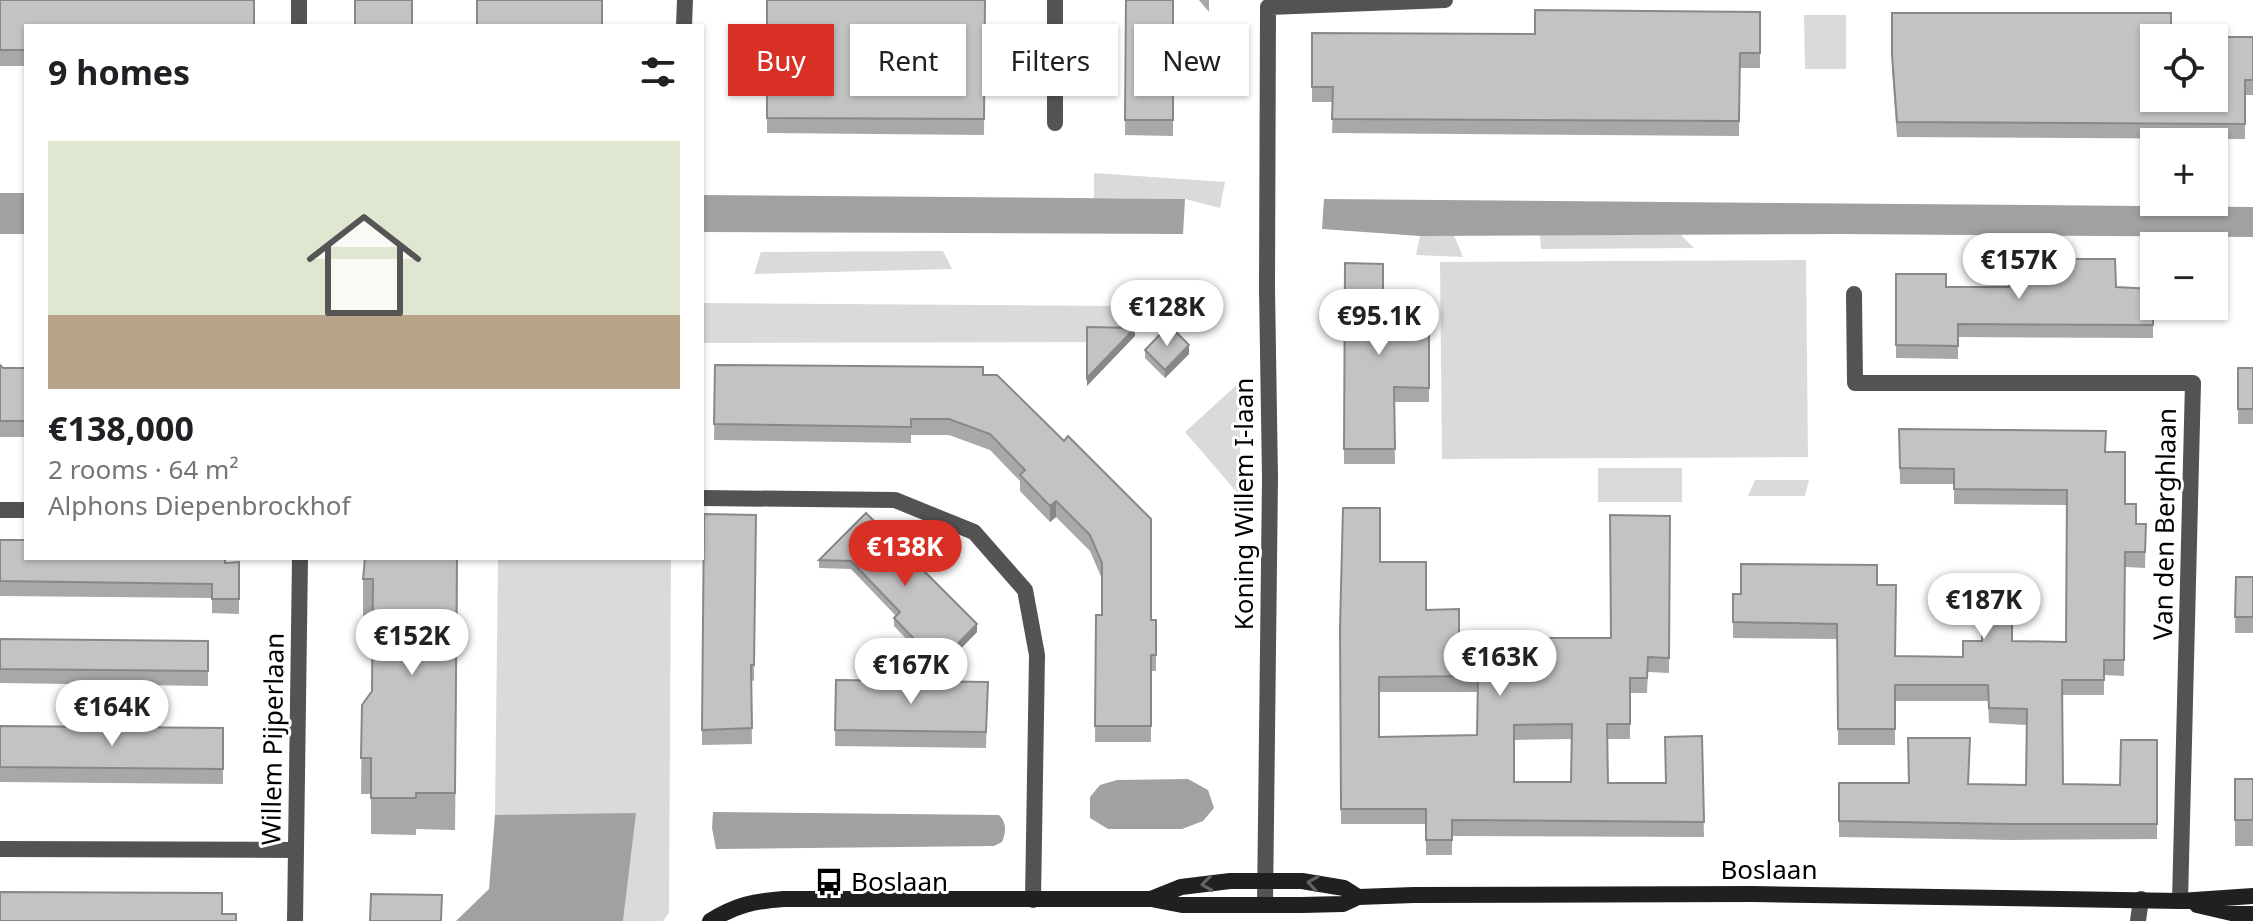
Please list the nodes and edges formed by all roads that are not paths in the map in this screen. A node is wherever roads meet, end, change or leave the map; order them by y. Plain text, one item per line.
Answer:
1 (299, 0) edge
2 (685, 0) edge
3 (1055, 0) edge
4 (1445, 0) edge
5 (1266, 4) edge
6 (299, 24) edge
7 (684, 24) edge
8 (1055, 123) dead end
9 (1854, 294) dead end
10 (704, 498) edge
11 (0, 510) edge
12 (24, 510) edge
13 (300, 560) edge
14 (0, 849) edge
15 (296, 850) junction
16 (1265, 881) junction
17 (2253, 896) edge
18 (1358, 897) junction
19 (1151, 899) junction
20 (2141, 899) junction
21 (1033, 900) junction
22 (2180, 901) junction
23 (1265, 905) junction
24 (2253, 914) edge
25 (295, 921) edge
26 (710, 921) edge
27 (2138, 921) edge

1 - 6 street
2 - 7 street
3 - 8 street
4 - 5 street
5 - 16 street, Koning Willem I-laan
9 - 22 street, Van den Berghlaan
10 - 21 street
11 - 12 street
13 - 15 street, Willem Pijperlaan
14 - 15 street
15 - 25 street, Willem Pijperlaan
18 -> 16 street, Boslaan
16 -> 19 street, Boslaan
16 - 23 street, Koning Willem I-laan
17 - 22 street, Boslaan
18 - 20 street, Boslaan
18 - 23 street, Boslaan
19 - 21 street
19 - 23 street, Boslaan
20 - 22 street, Boslaan
20 - 27 street
21 - 26 street
22 - 24 street, Boslaan

